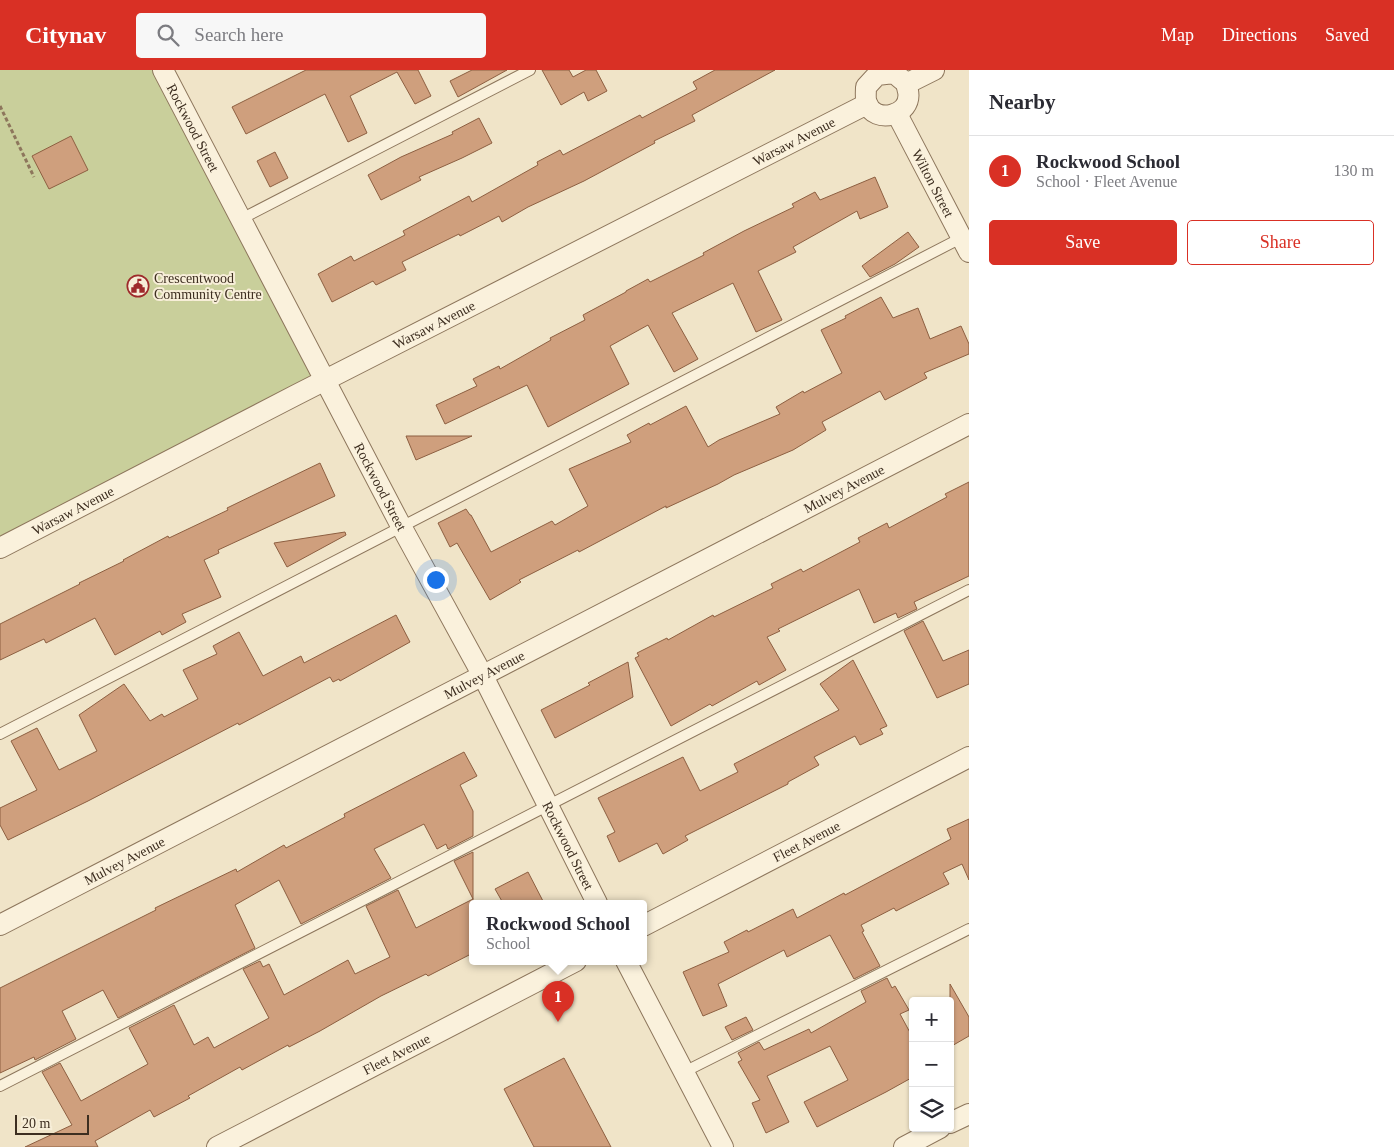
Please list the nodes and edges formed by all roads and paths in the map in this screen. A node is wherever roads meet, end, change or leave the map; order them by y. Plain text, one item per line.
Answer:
1 (163, 70) edge
2 (530, 70) edge
3 (934, 70) edge
4 (876, 72) edge
5 (906, 84) junction
6 (867, 104) junction
7 (0, 106) edge
8 (897, 114) junction
9 (34, 177) dead end
10 (241, 219) junction
11 (967, 242) edge
12 (325, 380) junction
13 (969, 424) edge
14 (401, 526) junction
15 (0, 548) edge
16 (969, 590) edge
17 (483, 676) junction
18 (0, 734) edge
19 (969, 757) edge
20 (547, 805) junction
21 (595, 900) edge
22 (647, 924) edge
23 (0, 925) edge
24 (969, 929) edge
25 (568, 965) edge
26 (628, 965) edge
27 (684, 1072) junction
28 (0, 1086) edge
29 (969, 1114) edge
30 (954, 1121) edge
31 (932, 1132) edge
32 (217, 1147) edge
33 (723, 1147) edge
34 (904, 1147) edge

1 - 10 street, Rockwood Street
2 - 10 lane
3 - 5 street
4 - 5 street
4 - 6 street
5 - 8 street
6 - 8 street
6 - 12 street, Warsaw Avenue
7 - 9 path
8 - 11 street, Wilton Street
10 - 12 street, Rockwood Street
11 - 14 lane
12 - 14 street, Rockwood Street
12 - 15 street, Warsaw Avenue
13 - 17 street, Mulvey Avenue
14 - 17 street, Rockwood Street
14 - 18 lane
16 - 20 lane
17 - 20 street, Rockwood Street
17 - 23 street, Mulvey Avenue
19 - 22 street, Fleet Avenue
20 - 21 street, Rockwood Street
20 - 28 lane
24 - 27 lane
25 - 32 street, Fleet Avenue
26 - 27 street
27 - 33 street
29 - 30 street
31 - 34 street

